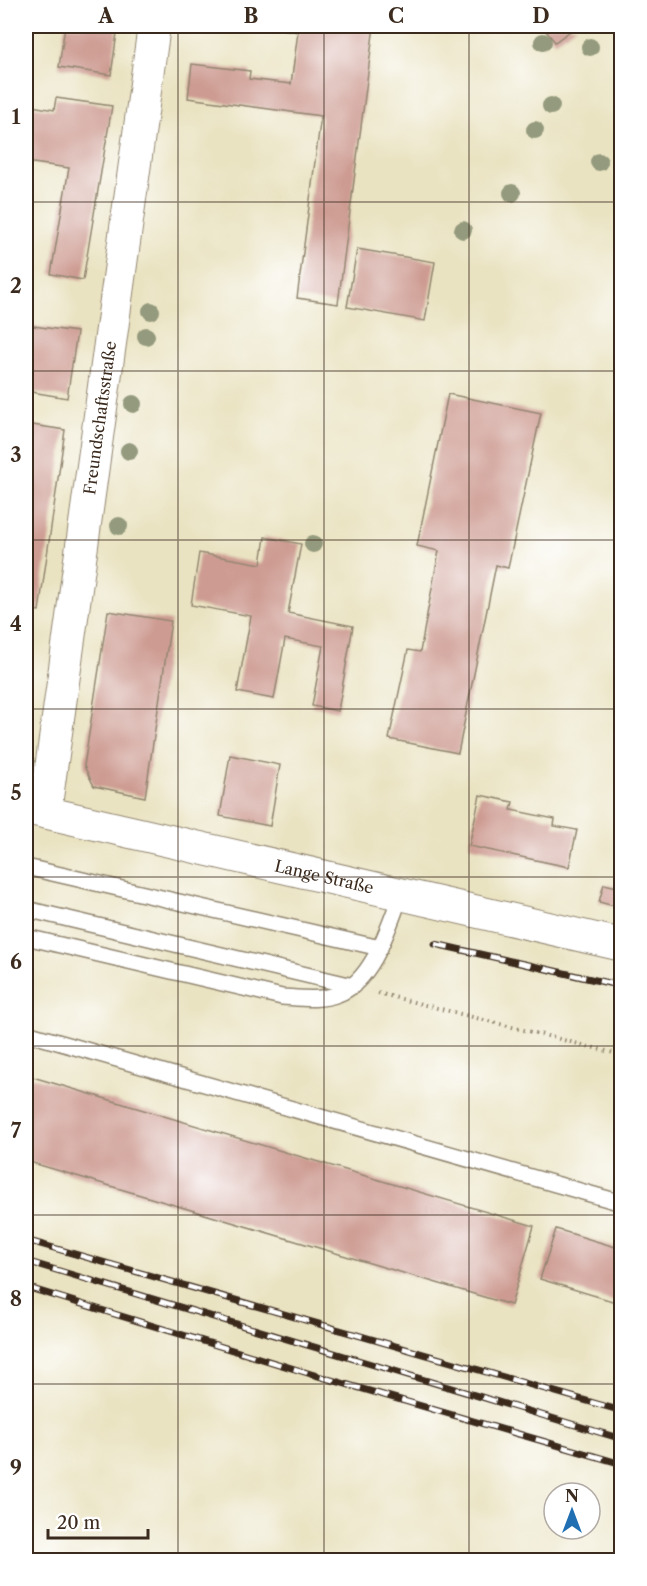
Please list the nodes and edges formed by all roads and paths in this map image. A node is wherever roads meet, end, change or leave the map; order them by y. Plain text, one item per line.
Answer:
1 (154, 26) edge
2 (35, 810) edge
3 (26, 867) edge
4 (400, 894) junction
5 (26, 909) edge
6 (26, 937) edge
7 (621, 945) edge
8 (380, 948) junction
9 (353, 986) junction
10 (26, 1033) edge
11 (621, 1055) edge
12 (621, 1203) edge

1 - 2 street, Freundschaftsstraße
2 - 4 street, Lange Straße
3 - 8 lane
4 - 7 street, Lange Straße
4 - 8 lane
5 - 9 lane
6 - 9 lane
8 - 9 lane
9 - 11 path
10 - 12 lane

